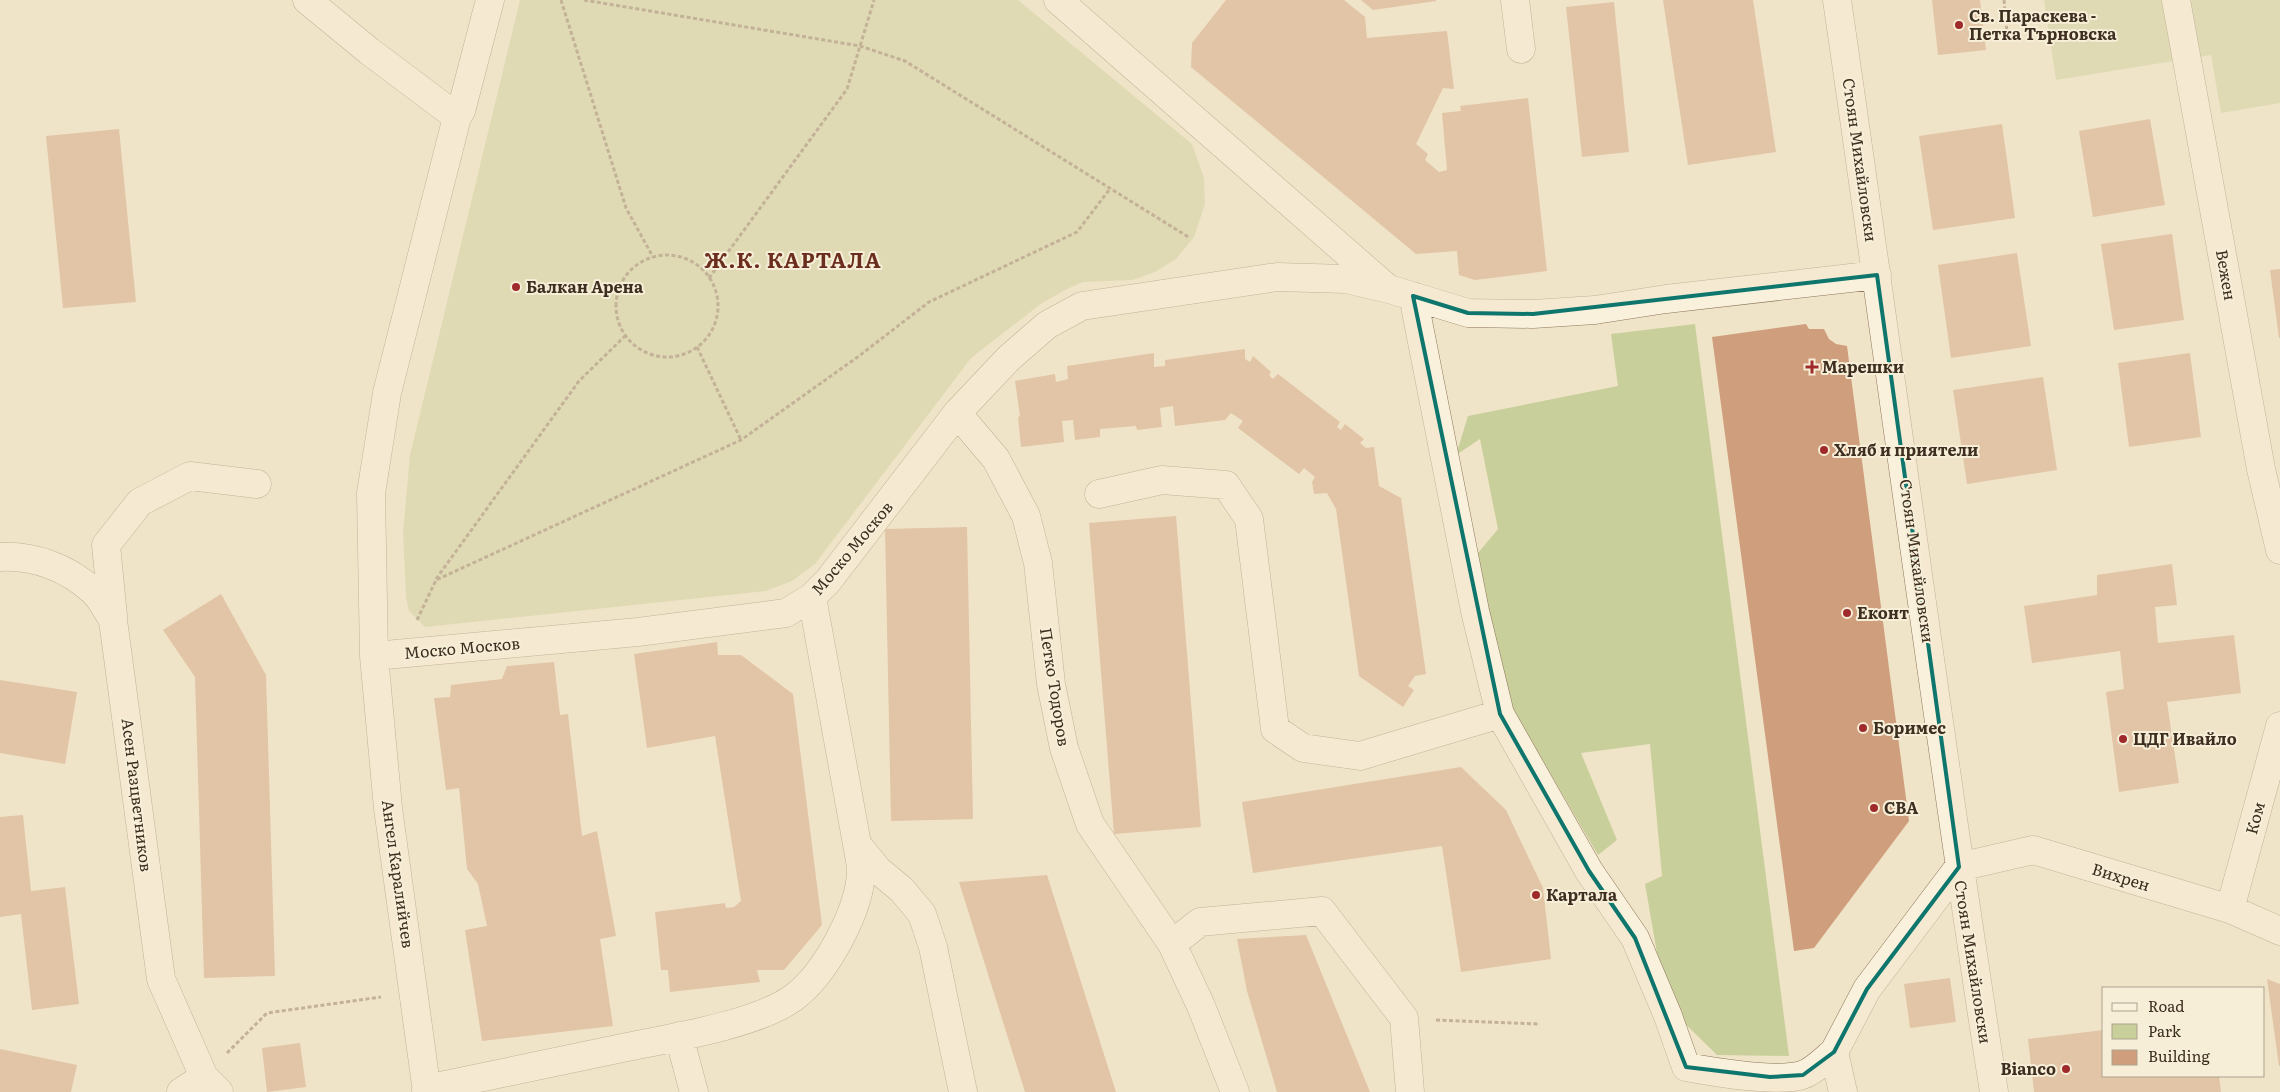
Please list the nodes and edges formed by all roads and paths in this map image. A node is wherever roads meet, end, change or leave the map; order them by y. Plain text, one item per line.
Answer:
1 (307, 0) edge
2 (490, 0) edge
3 (561, 0) edge
4 (584, 0) edge
5 (874, 0) edge
6 (1058, 0) edge
7 (1515, 0) edge
8 (1837, 0) edge
9 (2004, 0) edge
10 (2176, 0) edge
11 (2007, 33) dead end
12 (860, 46) junction
13 (1520, 49) dead end
14 (457, 117) junction
15 (1109, 190) junction
16 (1190, 238) dead end
17 (653, 257) junction
18 (1877, 275) junction
19 (709, 278) junction
20 (1401, 293) junction
21 (626, 336) junction
22 (697, 347) junction
23 (957, 413) junction
24 (740, 440) junction
25 (257, 484) dead end
26 (1099, 494) dead end
27 (2280, 550) edge
28 (0, 557) edge
29 (436, 580) junction
30 (812, 597) junction
31 (113, 620) junction
32 (416, 621) dead end
33 (374, 656) junction
34 (1500, 714) junction
35 (2280, 726) edge
36 (857, 844) junction
37 (1958, 867) junction
38 (2230, 909) junction
39 (2280, 931) edge
40 (1172, 944) junction
41 (414, 992) junction
42 (1404, 1018) junction
43 (1540, 1024) dead end
44 (679, 1036) junction
45 (1834, 1052) junction
46 (212, 1084) edge
47 (426, 1091) edge
48 (181, 1092) edge
49 (694, 1092) edge
50 (963, 1092) edge
51 (1235, 1092) edge
52 (1410, 1092) edge
53 (1843, 1092) edge
54 (1994, 1092) edge

1 - 14 street
2 - 14 street, Ангел Каралийчев
3 - 17 path
4 - 12 path
5 - 12 path
6 - 20 street
7 - 13 street
8 - 18 street, Стоян Михайловски
9 - 11 path
10 - 27 street, Вежен
12 - 15 path
12 - 19 path
14 - 33 street, Ангел Каралийчев
15 - 16 path
15 - 24 path
17 - 19 path
17 - 21 path
18 - 20 street, Моско Москов
18 - 37 street, Стоян Михайловски
19 - 22 path
20 - 23 street, Моско Москов
20 - 34 street
21 - 22 path
21 - 29 path
22 - 24 path
23 - 30 street, Моско Москов
23 - 40 street, Петко Тодоров
24 - 29 path
25 - 31 street
26 - 34 street
28 - 31 street, Асен Разцветников
29 - 32 path
30 - 33 street, Моско Москов
30 - 36 street
31 - 46 street, Асен Разцветников
33 - 41 street, Ангел Каралийчев
34 - 45 street
35 - 38 street, Ком
36 - 44 street
36 - 50 street
37 - 38 street, Вихрен
37 - 45 street
37 - 54 street, Стоян Михайловски
38 - 39 street, Вихрен
40 - 42 street
40 - 51 street, Петко Тодоров
41 - 46 path
41 - 47 street, Ангел Каралийчев
42 - 43 path
42 - 52 street
44 - 47 street
44 - 49 street
45 - 53 street
46 - 48 street

